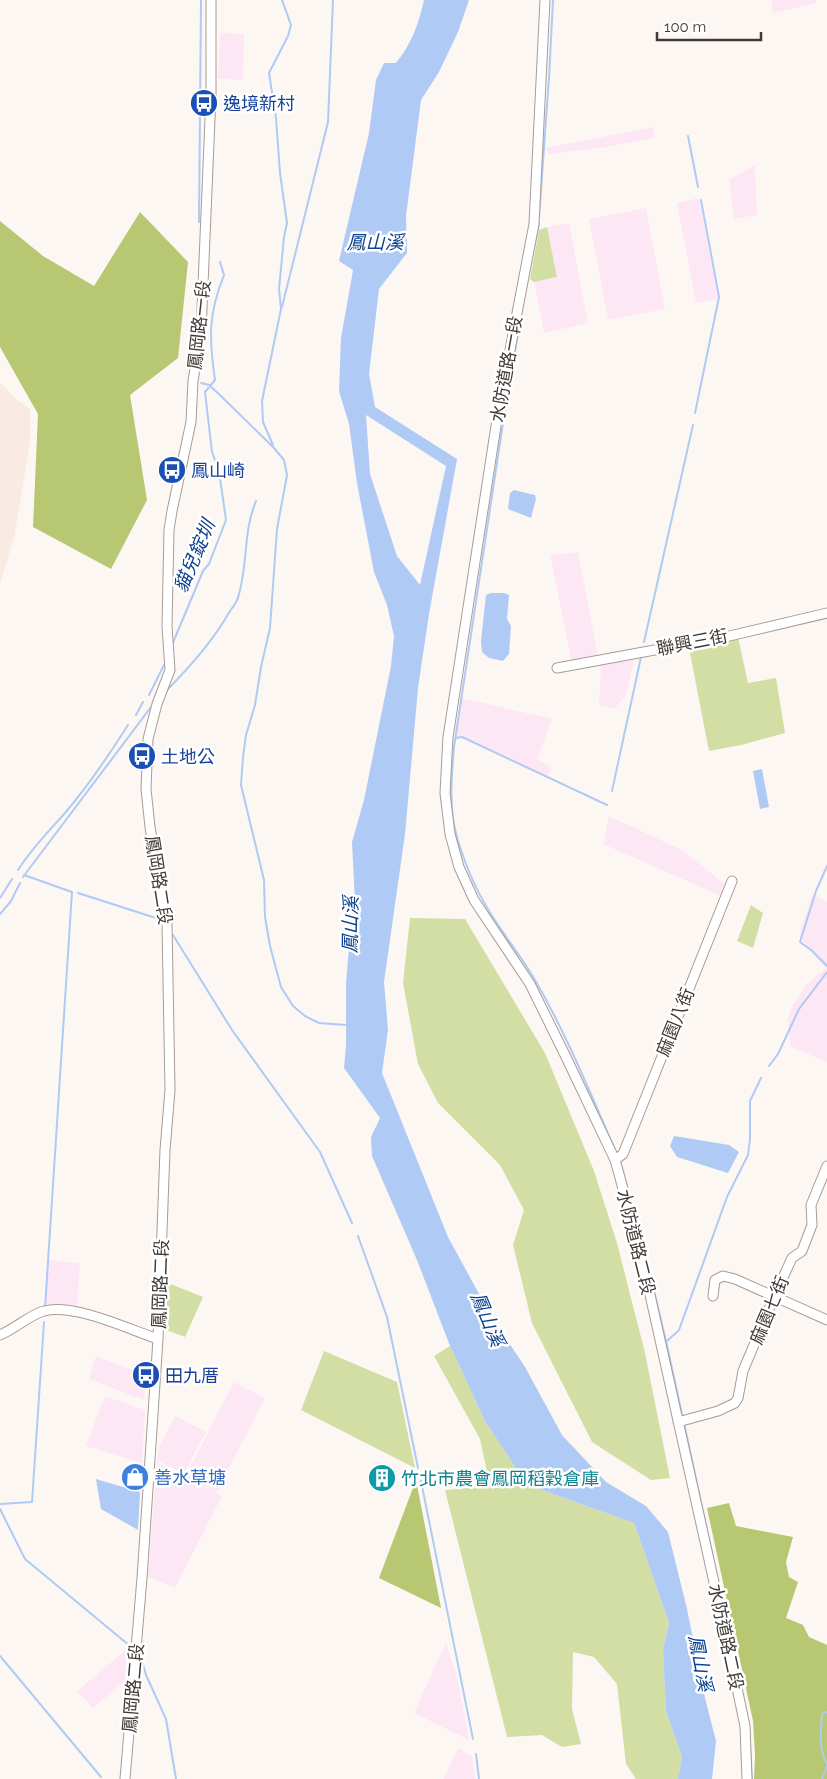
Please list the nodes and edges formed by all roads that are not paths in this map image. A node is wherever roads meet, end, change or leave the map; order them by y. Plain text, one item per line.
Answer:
1 (211, 0) edge
2 (545, 0) edge
3 (827, 613) edge
4 (557, 668) dead end
5 (448, 736) joint
6 (146, 789) joint
7 (732, 881) dead end
8 (615, 1160) junction
9 (827, 1166) edge
10 (713, 1296) dead end
11 (774, 1297) junction
12 (827, 1320) edge
13 (0, 1335) edge
14 (158, 1339) junction
15 (683, 1421) junction
16 (125, 1779) edge
17 (747, 1779) edge

1 - 6 street, 鳳岡路一段
2 - 5 street, 水防道路一段
3 - 4 street, 聯興三街
5 - 8 street, 水防道路二段
6 - 14 street, 鳳岡路二段
7 - 8 street, 麻園八街
8 - 15 street, 水防道路二段
9 - 11 street, 麻園七街
10 - 11 street
11 - 12 street
11 - 15 street, 麻園七街
13 - 14 street
14 - 16 street, 鳳岡路二段
15 - 17 street, 水防道路二段

